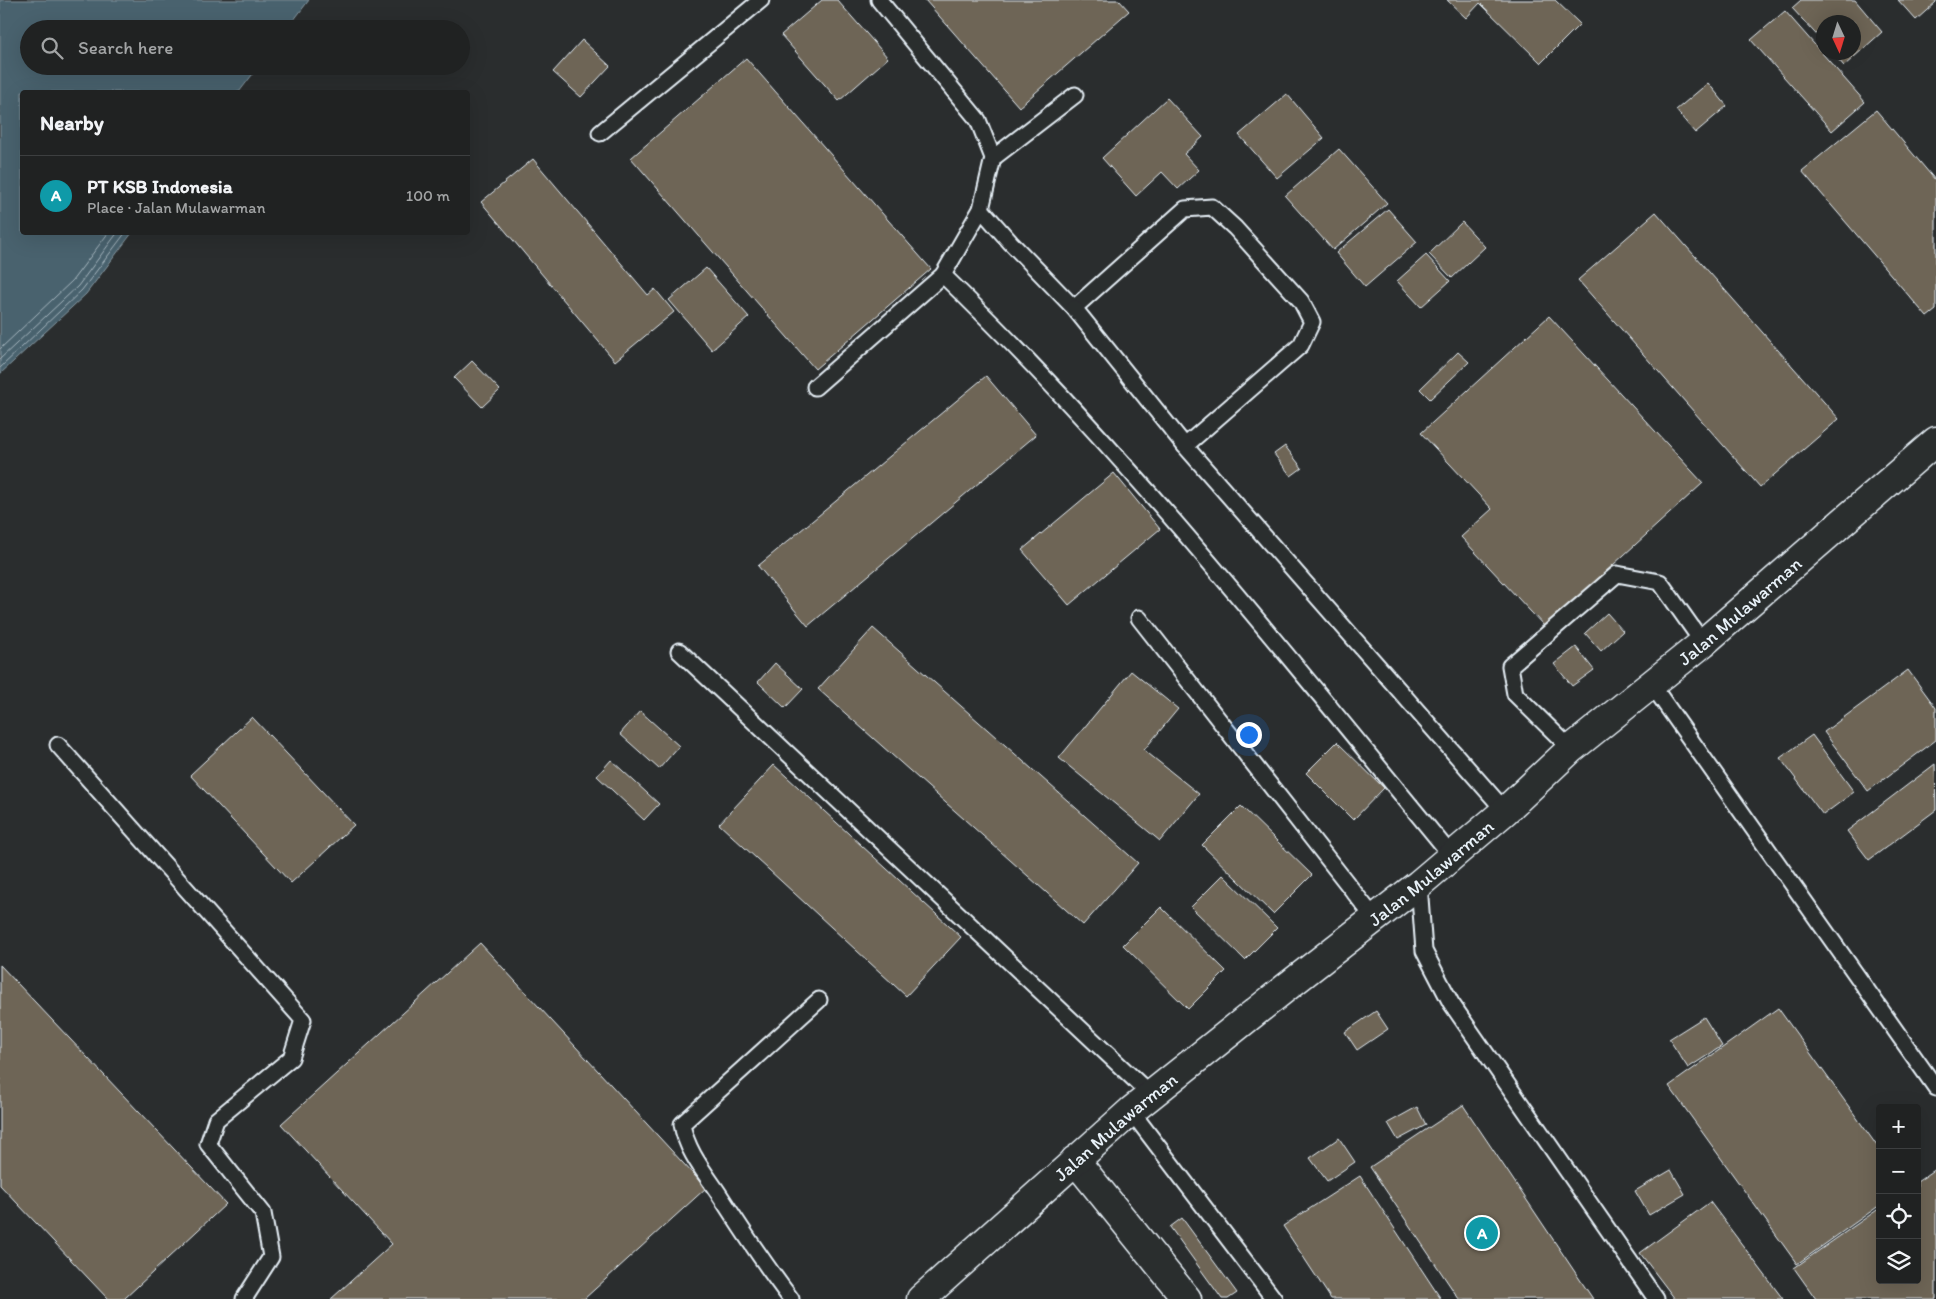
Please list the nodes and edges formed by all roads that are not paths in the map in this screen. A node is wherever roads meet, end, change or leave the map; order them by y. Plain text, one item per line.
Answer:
1 (761, 0) edge
2 (879, 0) edge
3 (1075, 95) dead end
4 (600, 133) dead end
5 (993, 158) junction
6 (981, 209) junction
7 (943, 274) junction
8 (1074, 308) junction
9 (815, 387) dead end
10 (1936, 441) edge
11 (1185, 446) junction
12 (1139, 618) dead end
13 (1703, 643) junction
14 (679, 650) dead end
15 (1652, 685) junction
16 (58, 745) dead end
17 (1571, 749) junction
18 (1505, 811) junction
19 (1451, 855) junction
20 (1419, 884) junction
21 (1375, 919) junction
22 (819, 1000) dead end
23 (1936, 1088) edge
24 (1141, 1103) junction
25 (1075, 1160) junction
26 (244, 1299) edge
27 (791, 1299) edge
28 (921, 1299) edge
29 (1187, 1299) edge
30 (1274, 1299) edge
31 (1656, 1299) edge

1 - 4 lane
2 - 5 lane
3 - 5 lane
5 - 6 lane
6 - 7 lane
6 - 8 lane
7 - 9 lane
7 - 19 lane
8 - 11 lane
8 - 11 lane
10 - 13 main road, Jalan Mulawarman
11 - 18 lane
12 - 21 lane
13 - 15 main road, Jalan Mulawarman
13 - 17 lane
14 - 24 lane
15 - 17 main road, Jalan Mulawarman
15 - 23 lane
16 - 26 lane
17 - 18 main road, Jalan Mulawarman
18 - 19 main road, Jalan Mulawarman
19 - 20 main road, Jalan Mulawarman
20 - 21 main road, Jalan Mulawarman
20 - 31 lane
21 - 24 main road, Jalan Mulawarman
22 - 27 lane
24 - 25 main road, Jalan Mulawarman
24 - 30 lane
25 - 28 main road, Jalan Mulawarman
25 - 29 main road

